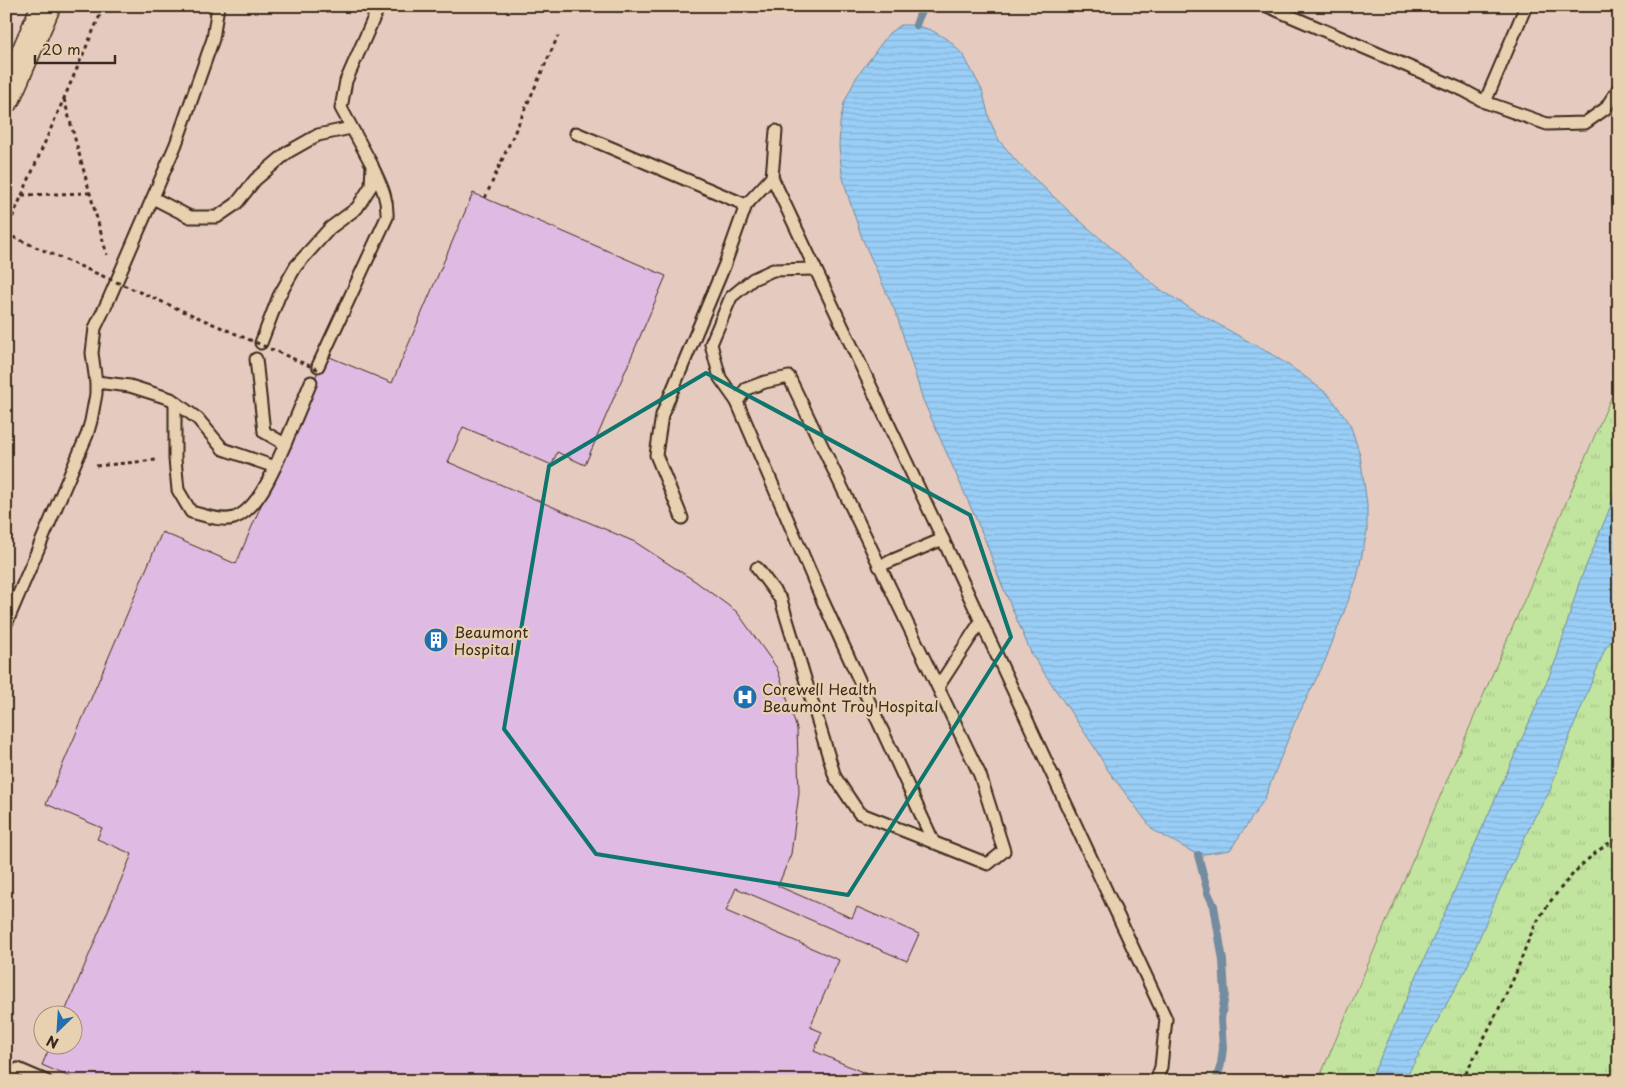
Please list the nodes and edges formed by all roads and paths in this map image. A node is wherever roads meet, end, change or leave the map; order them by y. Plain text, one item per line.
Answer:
1 (46, 6) edge
2 (104, 6) edge
3 (218, 6) edge
4 (379, 6) edge
5 (1267, 6) edge
6 (1526, 6) edge
7 (558, 36) dead end
8 (1619, 88) edge
9 (6, 98) edge
10 (64, 99) junction
11 (1485, 102) junction
12 (351, 128) junction
13 (776, 131) dead end
14 (576, 133) dead end
15 (372, 166) junction
16 (772, 176) junction
17 (90, 193) junction
18 (22, 194) junction
19 (153, 198) junction
20 (485, 198) dead end
21 (746, 205) junction
22 (6, 233) edge
23 (108, 259) dead end
24 (104, 268) dead end
25 (815, 269) junction
26 (101, 276) dead end
27 (262, 343) dead end
28 (256, 359) dead end
29 (318, 368) joint
30 (96, 382) junction
31 (311, 382) dead end
32 (175, 402) junction
33 (737, 402) junction
34 (285, 444) junction
35 (175, 458) junction
36 (96, 466) dead end
37 (275, 467) junction
38 (682, 518) dead end
39 (943, 539) junction
40 (879, 566) junction
41 (757, 568) dead end
42 (981, 621) junction
43 (6, 624) edge
44 (938, 687) junction
45 (1618, 837) edge
46 (934, 843) junction
47 (8, 1081) edge
48 (46, 1081) edge
49 (1156, 1081) edge
50 (1462, 1081) edge

1 - 9 main road
2 - 10 path
3 - 19 lane
4 - 12 lane
5 - 11 lane
6 - 11 lane
7 - 20 path
8 - 11 lane
10 - 17 path
10 - 18 path
12 - 15 lane
12 - 19 lane
13 - 16 lane
14 - 21 lane
15 - 27 lane
15 - 29 lane
16 - 21 lane
16 - 25 lane
17 - 18 path
17 - 23 path
18 - 22 path
19 - 30 lane
21 - 38 lane
22 - 29 path, bridge
24 - 26 path
25 - 33 lane
25 - 39 lane
28 - 34 lane
30 - 32 lane
30 - 43 lane
31 - 34 lane
32 - 35 lane
32 - 37 lane
33 - 40 lane
33 - 46 lane
34 - 37 lane
35 - 36 path
35 - 37 lane
39 - 40 lane
39 - 42 lane
40 - 44 lane
41 - 46 lane
42 - 44 lane
42 - 49 lane
44 - 46 lane
45 - 50 path
47 - 48 lane

